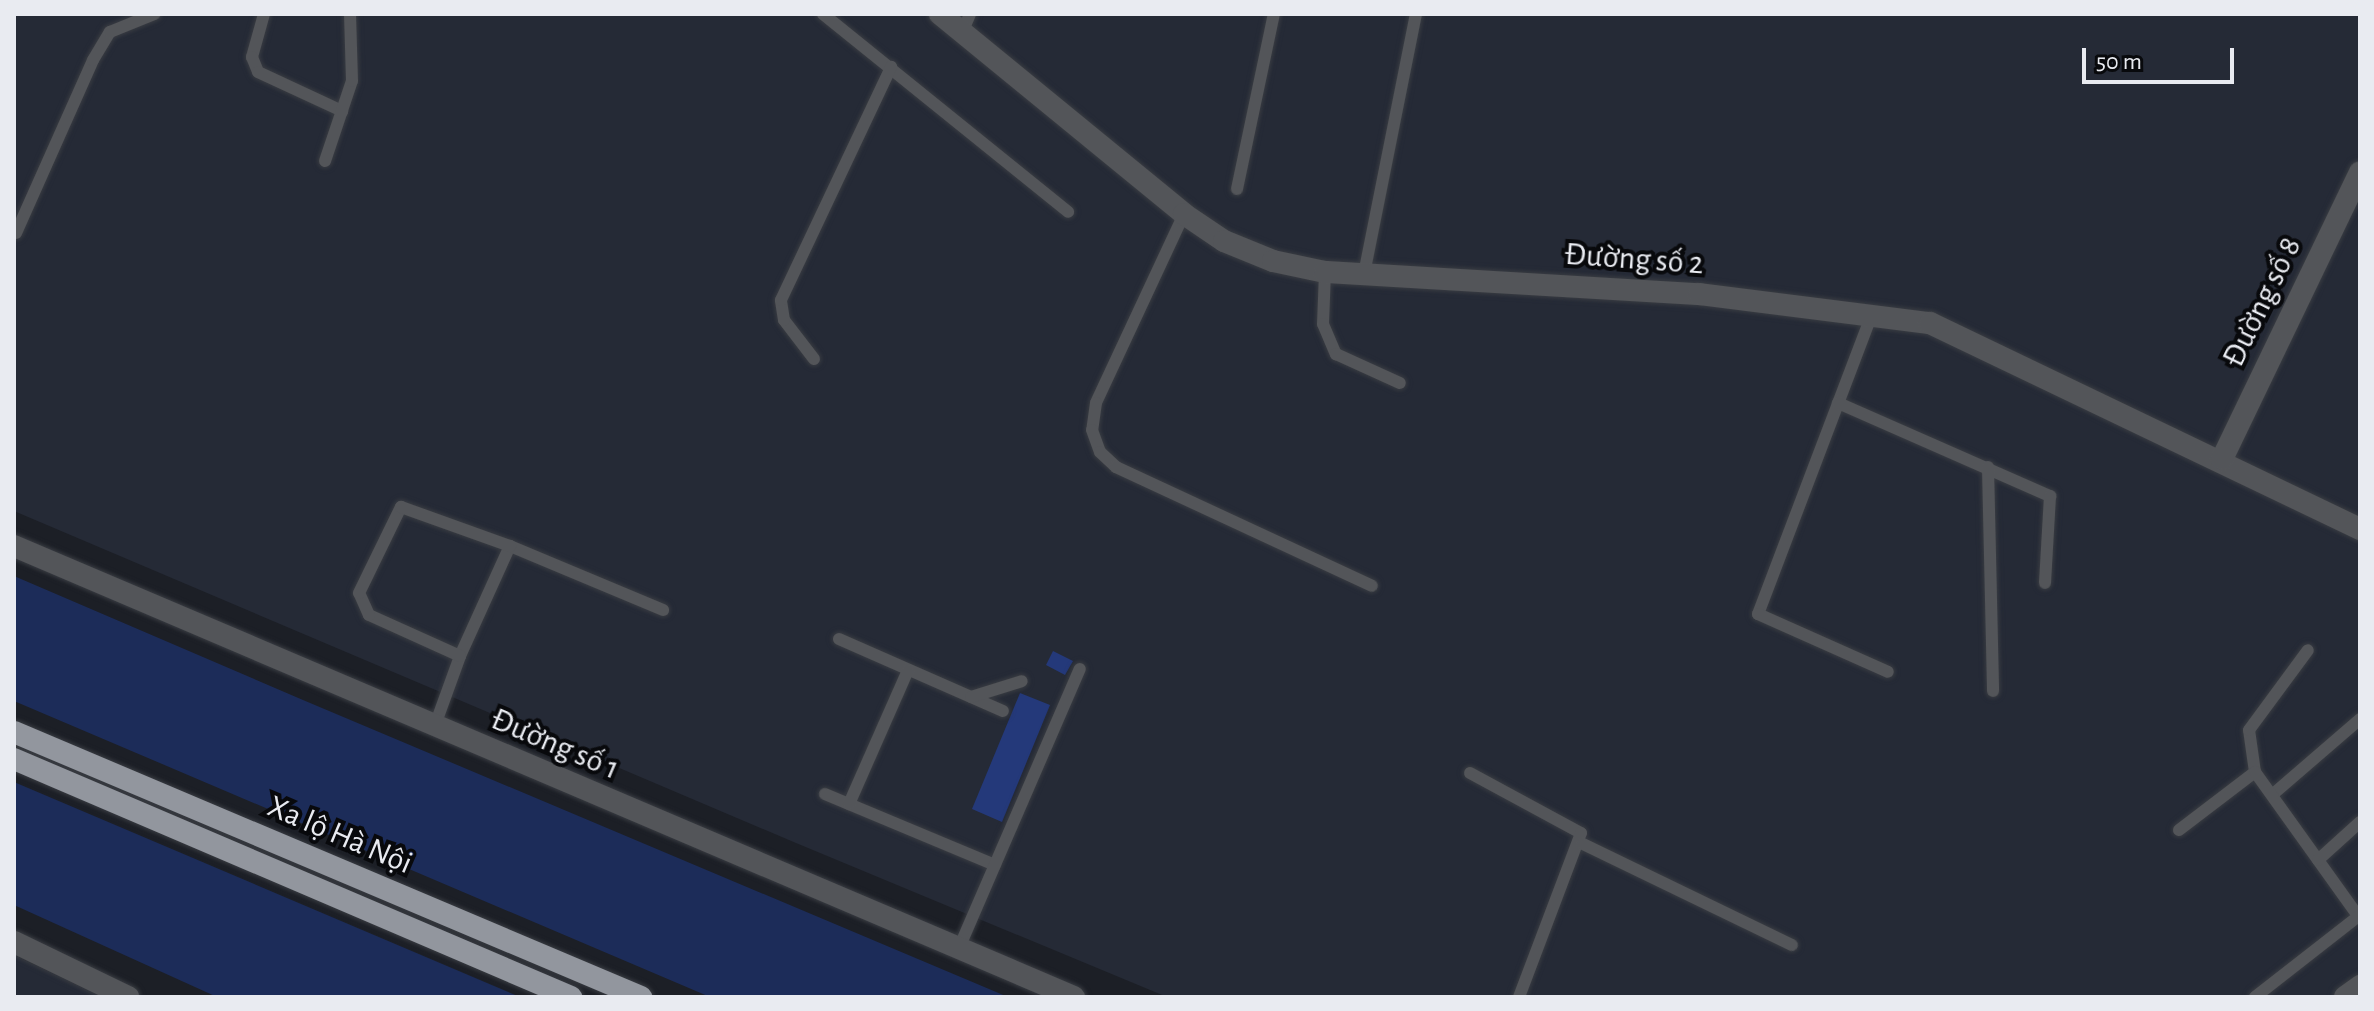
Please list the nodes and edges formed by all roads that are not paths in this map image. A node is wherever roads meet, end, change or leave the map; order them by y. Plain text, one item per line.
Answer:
1 (154, 14) edge
2 (264, 14) edge
3 (350, 14) edge
4 (823, 14) edge
5 (940, 14) edge
6 (1274, 14) edge
7 (1416, 14) edge
8 (966, 24) edge
9 (891, 67) junction
10 (342, 111) junction
11 (325, 161) dead end
12 (2360, 172) edge
13 (1237, 189) dead end
14 (1068, 212) dead end
15 (1184, 214) junction
16 (16, 233) dead end
17 (1325, 272) junction
18 (1364, 274) junction
19 (1873, 311) junction
20 (814, 359) dead end
21 (1400, 383) dead end
22 (1838, 403) junction
23 (2222, 459) junction
24 (1988, 467) junction
25 (2360, 529) edge
26 (14, 546) edge
27 (510, 546) junction
28 (2045, 583) dead end
29 (1372, 586) dead end
30 (663, 610) dead end
31 (839, 639) dead end
32 (2308, 650) dead end
33 (460, 656) junction
34 (1080, 669) dead end
35 (908, 670) junction
36 (1888, 672) dead end
37 (1022, 681) dead end
38 (1993, 691) dead end
39 (971, 697) junction
40 (1003, 711) dead end
41 (2360, 719) edge
42 (434, 728) junction
43 (14, 732) edge
44 (14, 759) edge
45 (2255, 772) junction
46 (1470, 773) dead end
47 (825, 794) dead end
48 (2272, 795) junction
49 (849, 804) junction
50 (2360, 822) edge
51 (2179, 830) dead end
52 (1583, 844) junction
53 (2318, 860) junction
54 (995, 865) junction
55 (2359, 916) edge
56 (14, 942) edge
57 (1792, 945) dead end
58 (959, 948) junction
59 (2360, 986) edge
60 (128, 997) edge
61 (571, 997) edge
62 (641, 997) edge
63 (1074, 997) edge
64 (1519, 997) edge
65 (2255, 997) edge
66 (2345, 997) edge

1 - 16 lane
2 - 10 lane
3 - 10 lane
4 - 9 lane
5 - 8 street, Đường số 2
6 - 13 lane
7 - 18 lane
8 - 15 street, Đường số 2
9 - 14 lane
9 - 20 lane
10 - 11 lane
12 - 23 street, Đường số 8
15 - 17 street, Đường số 2
15 - 29 lane
17 - 18 street, Đường số 2
17 - 21 lane
18 - 19 street, Đường số 2
19 - 22 lane
19 - 23 street, Đường số 2
22 - 24 lane
22 - 36 lane
23 - 25 street, Đường số 2
24 - 28 lane
24 - 38 lane
26 - 42 street, Đường số 1
27 - 30 lane
27 - 33 lane
27 - 33 lane
31 - 35 lane
32 - 45 lane
33 - 42 lane
34 - 54 lane
35 - 39 lane
35 - 49 lane
37 - 39 lane
39 - 40 lane
41 - 48 lane
42 - 58 street, Đường số 1
43 - 62 highway, Xa lộ Hà Nội
44 - 61 highway, Xa lộ Hà Nội
45 - 48 lane
45 - 51 lane
46 - 52 lane
47 - 49 lane
48 - 53 lane
49 - 54 lane
50 - 53 lane
52 - 57 lane
52 - 64 lane
53 - 55 lane
54 - 58 lane
55 - 65 lane
56 - 60 street
58 - 63 street, Đường số 1
59 - 66 street

